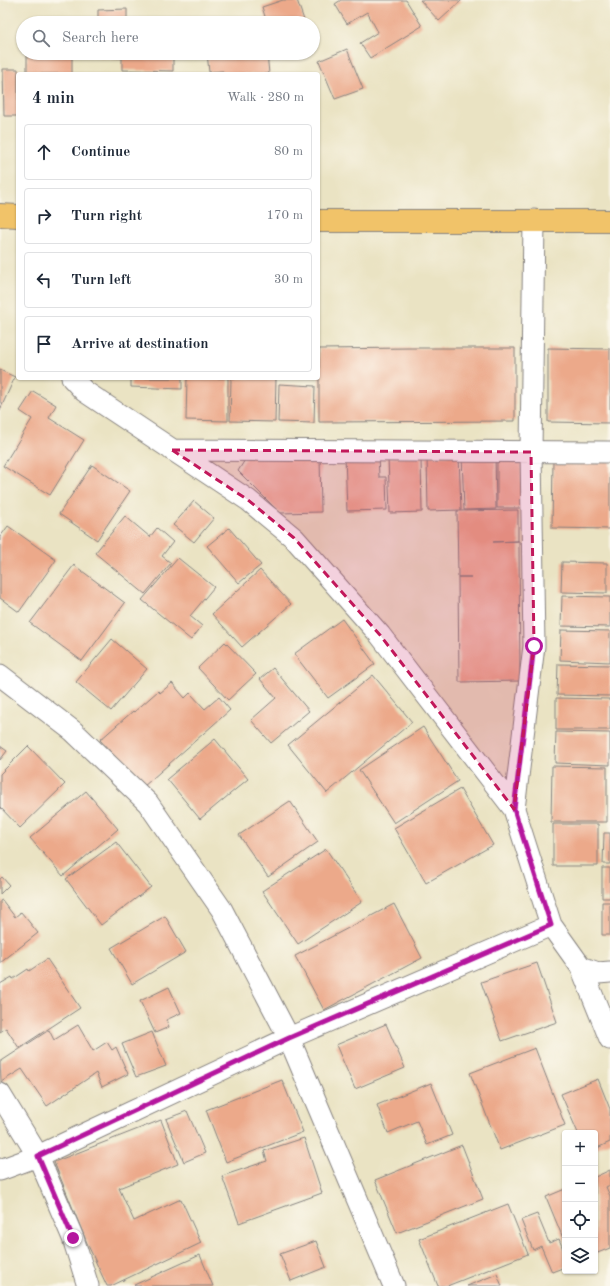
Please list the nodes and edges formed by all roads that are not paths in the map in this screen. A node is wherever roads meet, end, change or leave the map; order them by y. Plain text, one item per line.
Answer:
1 (0, 215) edge
2 (16, 216) edge
3 (534, 220) junction
4 (320, 221) edge
5 (610, 221) edge
6 (74, 380) edge
7 (172, 450) junction
8 (531, 452) junction
9 (610, 452) edge
10 (0, 675) edge
11 (514, 809) junction
12 (551, 925) junction
13 (581, 967) junction
14 (610, 972) edge
15 (289, 1038) junction
16 (610, 1039) edge
17 (0, 1094) edge
18 (38, 1156) junction
19 (0, 1170) edge
20 (88, 1286) edge
21 (394, 1286) edge

1 - 2 main road
3 - 4 main road
3 - 5 main road
3 - 8 street
6 - 7 street
7 - 8 street
7 - 11 street
8 - 9 street
8 - 11 street
10 - 15 street
11 - 12 street
12 - 13 street
12 - 15 street
13 - 14 street
13 - 16 street
15 - 18 street
15 - 21 street
17 - 18 street
18 - 19 street
18 - 20 street

